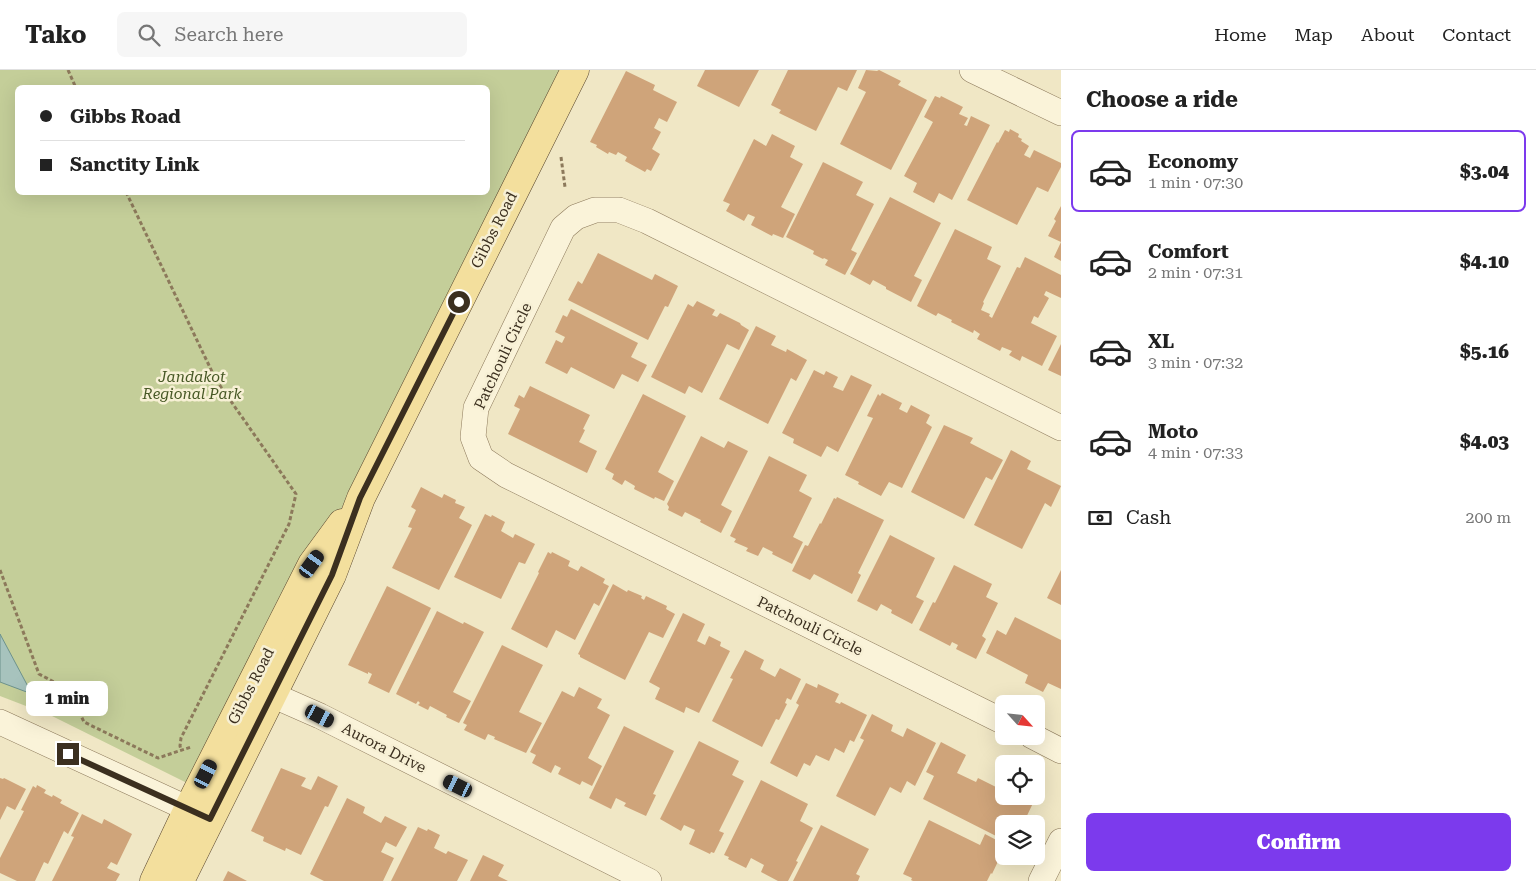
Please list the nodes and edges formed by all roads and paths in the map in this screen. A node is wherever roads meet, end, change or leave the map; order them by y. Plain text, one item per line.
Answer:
1 (68, 70) edge
2 (575, 70) edge
3 (972, 70) edge
4 (75, 85) edge
5 (1061, 113) edge
6 (560, 153) dead end
7 (565, 187) dead end
8 (127, 195) edge
9 (1061, 428) edge
10 (0, 570) edge
11 (261, 690) junction
12 (995, 718) edge
13 (0, 722) edge
14 (1045, 743) edge
15 (196, 746) dead end
16 (181, 750) junction
17 (1061, 751) edge
18 (199, 814) junction
19 (1061, 841) edge
20 (154, 881) edge
21 (180, 881) edge
22 (649, 881) edge
23 (1041, 881) edge

1 - 4 path
2 - 11 main road, Gibbs Road
3 - 5 street
6 - 7 path
8 - 16 path
9 - 12 street, Patchouli Circle
10 - 16 path
11 - 18 main road, Gibbs Road
11 - 22 street, Aurora Drive
13 - 18 street
14 - 17 street
15 - 16 path
18 - 20 main road, Gibbs Road
18 - 21 main road, Gibbs Road
19 - 23 street

